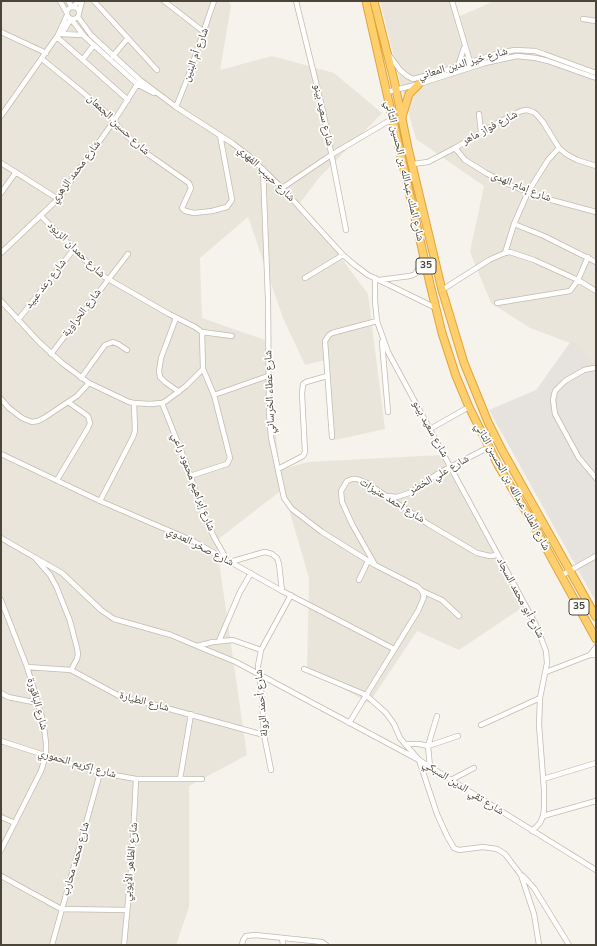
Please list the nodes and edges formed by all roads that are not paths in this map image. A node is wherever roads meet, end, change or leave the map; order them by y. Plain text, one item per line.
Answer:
1 (60, 1) edge
2 (68, 1) edge
3 (79, 1) edge
4 (82, 1) edge
5 (94, 1) edge
6 (164, 1) edge
7 (214, 1) edge
8 (296, 1) edge
9 (366, 1) edge
10 (374, 1) edge
11 (452, 1) edge
12 (72, 7) junction
13 (79, 15) junction
14 (69, 17) junction
15 (583, 19) dead end
16 (596, 21) edge
17 (1, 32) edge
18 (204, 32) junction
19 (83, 35) junction
20 (59, 36) junction
21 (128, 38) junction
22 (94, 45) junction
23 (465, 46) junction
24 (387, 52) junction
25 (46, 53) junction
26 (113, 56) junction
27 (42, 59) junction
28 (83, 59) junction
29 (471, 64) junction
30 (458, 66) junction
31 (157, 70) dead end
32 (596, 73) edge
33 (596, 78) edge
34 (139, 82) junction
35 (419, 84) junction
36 (396, 90) junction
37 (387, 92) junction
38 (128, 100) junction
39 (176, 107) junction
40 (479, 114) dead end
41 (1, 116) edge
42 (392, 119) junction
43 (402, 119) junction
44 (114, 121) junction
45 (482, 132) junction
46 (220, 135) junction
47 (455, 148) junction
48 (559, 148) junction
49 (331, 155) junction
50 (1, 163) edge
51 (413, 164) junction
52 (596, 166) edge
53 (263, 169) junction
54 (16, 172) junction
55 (282, 188) junction
56 (528, 192) junction
57 (1, 193) edge
58 (58, 199) junction
59 (596, 212) edge
60 (41, 216) junction
61 (514, 224) junction
62 (346, 230) dead end
63 (74, 249) junction
64 (1, 253) edge
65 (505, 253) junction
66 (128, 254) dead end
67 (343, 254) junction
68 (423, 256) junction
69 (588, 257) junction
70 (596, 262) edge
71 (305, 278) dead end
72 (377, 279) junction
73 (108, 280) junction
74 (578, 280) junction
75 (442, 290) junction
76 (596, 291) edge
77 (1, 301) edge
78 (496, 304) dead end
79 (436, 308) junction
80 (176, 318) junction
81 (18, 320) junction
82 (377, 321) junction
83 (202, 332) junction
84 (232, 336) dead end
85 (381, 336) junction
86 (127, 350) dead end
87 (51, 354) junction
88 (594, 368) dead end
89 (203, 369) junction
90 (268, 376) junction
91 (327, 376) junction
92 (81, 378) junction
93 (89, 383) junction
94 (179, 392) junction
95 (214, 395) junction
96 (1, 398) edge
97 (68, 402) junction
98 (134, 403) junction
99 (162, 403) junction
100 (469, 407) junction
101 (388, 412) dead end
102 (430, 429) junction
103 (332, 437) dead end
104 (489, 447) junction
105 (1, 454) edge
106 (451, 467) junction
107 (278, 469) junction
108 (190, 476) junction
109 (596, 478) edge
110 (57, 480) junction
111 (387, 496) junction
112 (100, 501) junction
113 (1, 538) edge
114 (498, 555) junction
115 (34, 556) junction
116 (596, 556) edge
117 (229, 561) junction
118 (368, 561) junction
119 (375, 565) junction
120 (570, 570) junction
121 (251, 573) junction
122 (562, 575) junction
123 (359, 580) dead end
124 (282, 591) junction
125 (422, 591) junction
126 (291, 595) junction
127 (1, 600) edge
128 (459, 616) dead end
129 (596, 617) edge
130 (596, 639) edge
131 (219, 641) junction
132 (197, 646) junction
133 (596, 647) edge
134 (394, 649) junction
135 (261, 650) junction
136 (590, 655) junction
137 (596, 655) edge
138 (547, 663) junction
139 (27, 667) junction
140 (556, 667) junction
141 (304, 668) dead end
142 (71, 670) junction
143 (546, 672) junction
144 (259, 675) junction
145 (1, 693) edge
146 (366, 695) junction
147 (540, 698) junction
148 (38, 703) junction
149 (191, 714) junction
150 (437, 716) dead end
151 (349, 723) junction
152 (481, 725) dead end
153 (264, 735) junction
154 (458, 736) dead end
155 (1, 741) edge
156 (405, 744) junction
157 (428, 746) junction
158 (46, 755) junction
159 (419, 760) junction
160 (596, 763) edge
161 (430, 767) junction
162 (474, 768) dead end
163 (271, 770) dead end
164 (100, 773) junction
165 (136, 779) junction
166 (180, 779) junction
167 (202, 779) dead end
168 (543, 779) junction
169 (451, 780) junction
170 (596, 801) edge
171 (543, 816) junction
172 (1, 817) edge
173 (15, 823) junction
174 (532, 831) junction
175 (1, 850) edge
176 (596, 870) edge
177 (521, 875) junction
178 (1, 876) edge
179 (62, 910) junction
180 (127, 910) junction
181 (282, 938) junction
182 (52, 945) edge
183 (124, 945) edge
184 (242, 945) edge
185 (283, 945) edge
186 (326, 945) edge
187 (539, 945) edge
188 (569, 945) edge

1 - 14 street, شارع حبيب الفهري
2 - 12 street
3 - 12 street
4 - 13 street
5 - 21 street
6 - 18 street
7 - 18 street, شارع أم البنين
8 - 49 street, شارع سعيد بينو
9 - 37 highway, شارع الملك عبدالله بن الحسين الثاني / 35
10 - 24 highway, شارع الملك عبدالله بن الحسين الثاني / 35
11 - 23 street
12 - 13 street
12 - 14 street
13 - 14 street
13 - 26 street, شارع حبيب الفهري
14 - 19 street, شارع حبيب الفهري
14 - 20 street
15 - 16 street
17 - 25 street
18 - 39 street, شارع أم البنين
19 - 20 street
19 - 22 street, شارع حبيب الفهري
20 - 25 street
20 - 28 street
21 - 26 street
21 - 31 street
22 - 28 street
22 - 34 street, شارع حبيب الفهري
23 - 29 street
23 - 30 street
24 - 30 street, شارع خير الدين المعاني
24 - 36 highway, شارع الملك عبدالله بن الحسين الثاني / 35
25 - 27 street
26 - 34 street, شارع حبيب الفهري
27 - 41 street
27 - 44 street, شارع حسين الجمعان
28 - 38 street
29 - 30 street, شارع خير الدين المعاني
29 - 32 street, شارع خير الدين المعاني
29 - 33 street, شارع خير الدين المعاني
29 - 35 street, شارع خير الدين المعاني
34 - 38 street, شارع محمد الزهري
34 - 39 street, شارع حبيب الفهري
35 - 36 street, شارع خير الدين المعاني
35 - 43 highway
36 - 37 street, شارع خير الدين المعاني
36 - 43 highway, شارع الملك عبدالله بن الحسين الثاني / 35
37 - 42 highway, شارع الملك عبدالله بن الحسين الثاني / 35
38 - 44 street, شارع محمد الزهري
39 - 46 street, شارع حبيب الفهري
40 - 45 street
42 - 49 street
42 - 68 highway, شارع الملك عبدالله بن الحسين الثاني / 35
43 - 51 highway, شارع الملك عبدالله بن الحسين الثاني / 35
44 - 46 street, شارع حسين الجمعان
44 - 58 street, شارع محمد الزهري
45 - 47 street, شارع فواز ماهر
45 - 48 street, شارع فواز ماهر
46 - 53 street, شارع حبيب الفهري
47 - 51 street, شارع فواز ماهر
47 - 56 street, شارع إمام الهدى
48 - 52 street, شارع فواز ماهر
48 - 56 street
49 - 55 street
49 - 62 street, شارع سعيد بينو
50 - 54 street
51 - 75 highway, شارع الملك عبدالله بن الحسين الثاني / 35
53 - 55 street, شارع حبيب الفهري
53 - 90 street, شارع عطاء الخرساني
54 - 57 street
54 - 58 street
55 - 67 street, شارع حبيب الفهري
56 - 59 street, شارع إمام الهدى
56 - 61 street
58 - 60 street, شارع محمد الزهري
60 - 63 street, شارع حمدان الزيود
60 - 64 street, شارع محمد الزهري
61 - 65 street
61 - 69 street
63 - 73 street, شارع حمدان الزيود
63 - 81 street, شارع رعد عبيد
65 - 74 street
65 - 75 street
66 - 73 street, شارع الحراوية
67 - 71 street
67 - 72 street, شارع حبيب الفهري
68 - 72 street
68 - 79 highway, شارع الملك عبدالله بن الحسين الثاني / 35
69 - 70 street
69 - 74 street
72 - 79 street, شارع حبيب الفهري
72 - 82 street, شارع سعيد بينو
73 - 80 street, شارع حمدان الزيود
73 - 87 street, شارع الحراوية
74 - 76 street
74 - 78 street
75 - 120 highway, شارع الملك عبدالله بن الحسين الثاني / 35
77 - 81 street
79 - 100 highway, شارع الملك عبدالله بن الحسين الثاني / 35
80 - 83 street, شارع حمدان الزيود
80 - 94 street
81 - 87 street
82 - 85 street, شارع سعيد بينو
82 - 91 street
83 - 84 street
83 - 89 street
85 - 101 street
85 - 102 street, شارع سعيد بينو
86 - 92 street
87 - 92 street
88 - 109 street
89 - 94 street
89 - 95 street
90 - 95 street
90 - 107 street, شارع عطاء الخرساني
91 - 103 street
91 - 107 street
92 - 93 street
93 - 97 street
93 - 98 street
94 - 99 street
95 - 108 street
96 - 97 street
97 - 110 street
98 - 99 street
98 - 112 street
99 - 108 street, شارع إبراهيم محمود راعي
100 - 102 street
100 - 104 highway, شارع الملك عبدالله بن الحسين الثاني / 35
102 - 106 street, شارع سعيد بينو
104 - 106 street, شارع علي الخضر
104 - 122 highway, شارع الملك عبدالله بن الحسين الثاني / 35
105 - 110 street, شارع صخر العدوي
106 - 111 street, شارع علي الخضر
106 - 114 street, شارع أبو محمد السجاد
107 - 118 street, شارع عطاء الخرساني
108 - 117 street, شارع إبراهيم محمود راعي
110 - 112 street, شارع صخر العدوي
111 - 114 street, شارع أحمد عنيزات
111 - 119 street, شارع أحمد عنيزات
112 - 117 street, شارع صخر العدوي
113 - 115 street
114 - 138 street, شارع أبو محمد السجاد
115 - 132 street
115 - 142 street
116 - 120 street
117 - 121 street, شارع صخر العدوي
117 - 124 street
118 - 119 street, شارع عطاء الخرساني
118 - 123 street
119 - 125 street, شارع عطاء الخرساني
120 - 122 street
120 - 129 highway, شارع الملك عبدالله بن الحسين الثاني / 35
121 - 124 street, شارع صخر العدوي
121 - 131 street
122 - 130 highway, شارع الملك عبدالله بن الحسين الثاني / 35
124 - 126 street, شارع صخر العدوي
125 - 128 street, شارع عطاء الخرساني
125 - 134 street
126 - 134 street, شارع صخر العدوي
126 - 135 street, شارع أحمد الرولة
127 - 139 street, شارع الباقورة
131 - 132 street
131 - 135 street
132 - 144 street
133 - 136 street
134 - 146 street
135 - 144 street, شارع أحمد الرولة
136 - 137 street
136 - 140 street
138 - 140 street
138 - 143 street, شارع أبو محمد السجاد
139 - 142 street, شارع الطيارة
139 - 148 street, شارع الباقورة
140 - 143 street
141 - 146 street, شارع تقي الدين السبكي
142 - 149 street, شارع الطيارة
143 - 147 street, شارع أبو محمد السجاد
144 - 151 street
144 - 153 street, شارع أحمد الرولة
145 - 148 street
146 - 151 street
146 - 156 street, شارع تقي الدين السبكي
147 - 152 street
147 - 168 street, شارع أبو محمد السجاد
148 - 158 street, شارع الباقورة
149 - 153 street, شارع الطيارة
149 - 166 street
150 - 157 street
151 - 159 street
153 - 163 street, شارع أحمد الرولة
154 - 157 street
155 - 158 street, شارع إكريم الحموري
156 - 157 street
156 - 159 street, شارع تقي الدين السبكي
157 - 161 street
158 - 164 street, شارع إكريم الحموري
158 - 173 street, شارع الباقورة
159 - 161 street, شارع تقي الدين السبكي
159 - 177 street
160 - 168 street
161 - 169 street, شارع تقي الدين السبكي
162 - 169 street
164 - 165 street, شارع إكريم الحموري
164 - 179 street, شارع محمد محارب
165 - 166 street, شارع إكريم الحموري
165 - 180 street, شارع الظاهر الأيوبي
166 - 167 street, شارع إكريم الحموري
168 - 171 street, شارع أبو محمد السجاد
169 - 174 street, شارع تقي الدين السبكي
170 - 171 street
171 - 174 street
172 - 173 street
173 - 175 street, شارع الباقورة
174 - 176 street, شارع تقي الدين السبكي
177 - 187 street
177 - 188 street
178 - 179 street
179 - 180 street
179 - 182 street, شارع محمد محارب
180 - 183 street, شارع الظاهر الأيوبي
181 - 184 street
181 - 185 street
181 - 186 street

